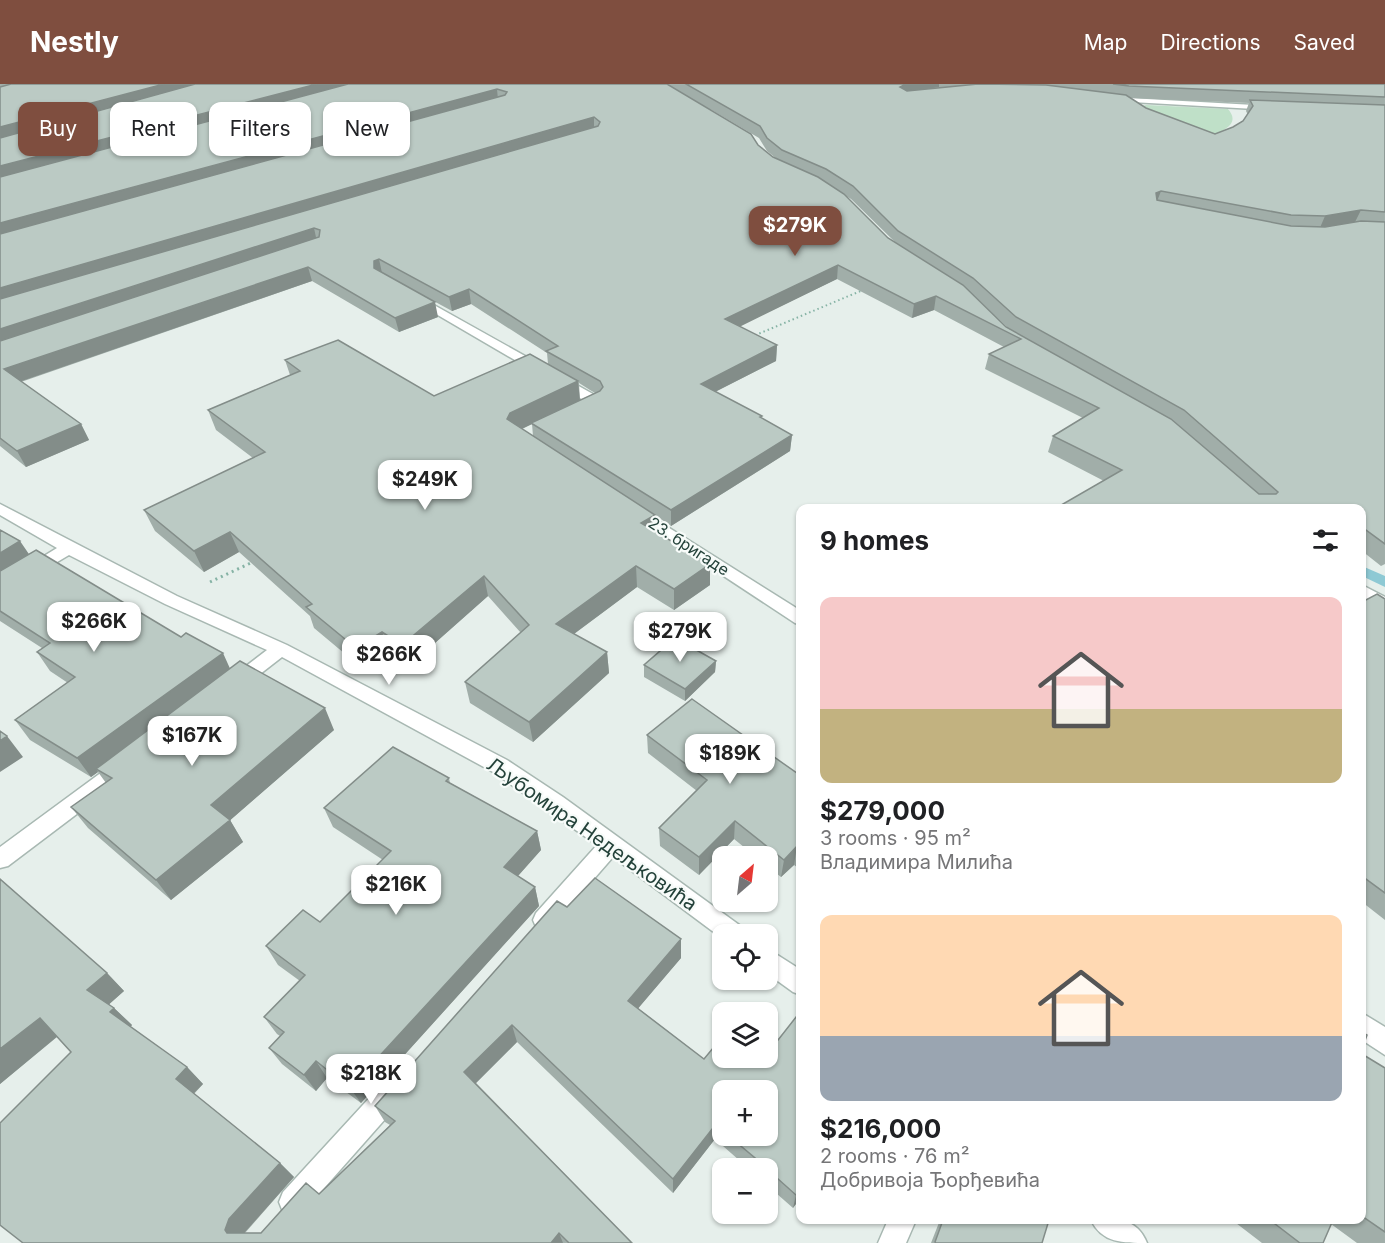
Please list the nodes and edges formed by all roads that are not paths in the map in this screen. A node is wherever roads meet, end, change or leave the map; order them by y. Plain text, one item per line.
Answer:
1 (1107, 98) edge
2 (1126, 102) junction
3 (1237, 107) junction
4 (1283, 109) edge
5 (1140, 112) edge
6 (1243, 117) edge
7 (403, 290) edge
8 (566, 415) edge
9 (619, 501) edge
10 (0, 509) edge
11 (69, 548) junction
12 (0, 590) edge
13 (1366, 593) edge
14 (1385, 604) edge
15 (796, 616) edge
16 (281, 650) junction
17 (215, 698) edge
18 (141, 754) edge
19 (611, 845) junction
20 (0, 859) edge
21 (720, 924) edge
22 (532, 933) edge
23 (778, 967) edge
24 (796, 980) edge
25 (1366, 1028) edge
26 (1385, 1043) edge
27 (407, 1075) edge
28 (281, 1216) edge
29 (900, 1224) edge
30 (1109, 1224) edge
31 (892, 1243) edge
32 (1133, 1243) edge

1 - 2 street
2 - 3 street
2 - 5 street
3 - 4 street
3 - 6 street
7 - 8 street
9 - 15 street, 23. бригаде
10 - 11 street, Љубомира Недељковића
11 - 12 street
11 - 16 street, Љубомира Недељковића
13 - 14 street
16 - 17 street
16 - 19 street, Љубомира Недељковића
18 - 20 street
19 - 21 street, Љубомира Недељковића
19 - 22 street
23 - 24 street
25 - 26 street
27 - 28 street
29 - 31 street
30 - 32 street

